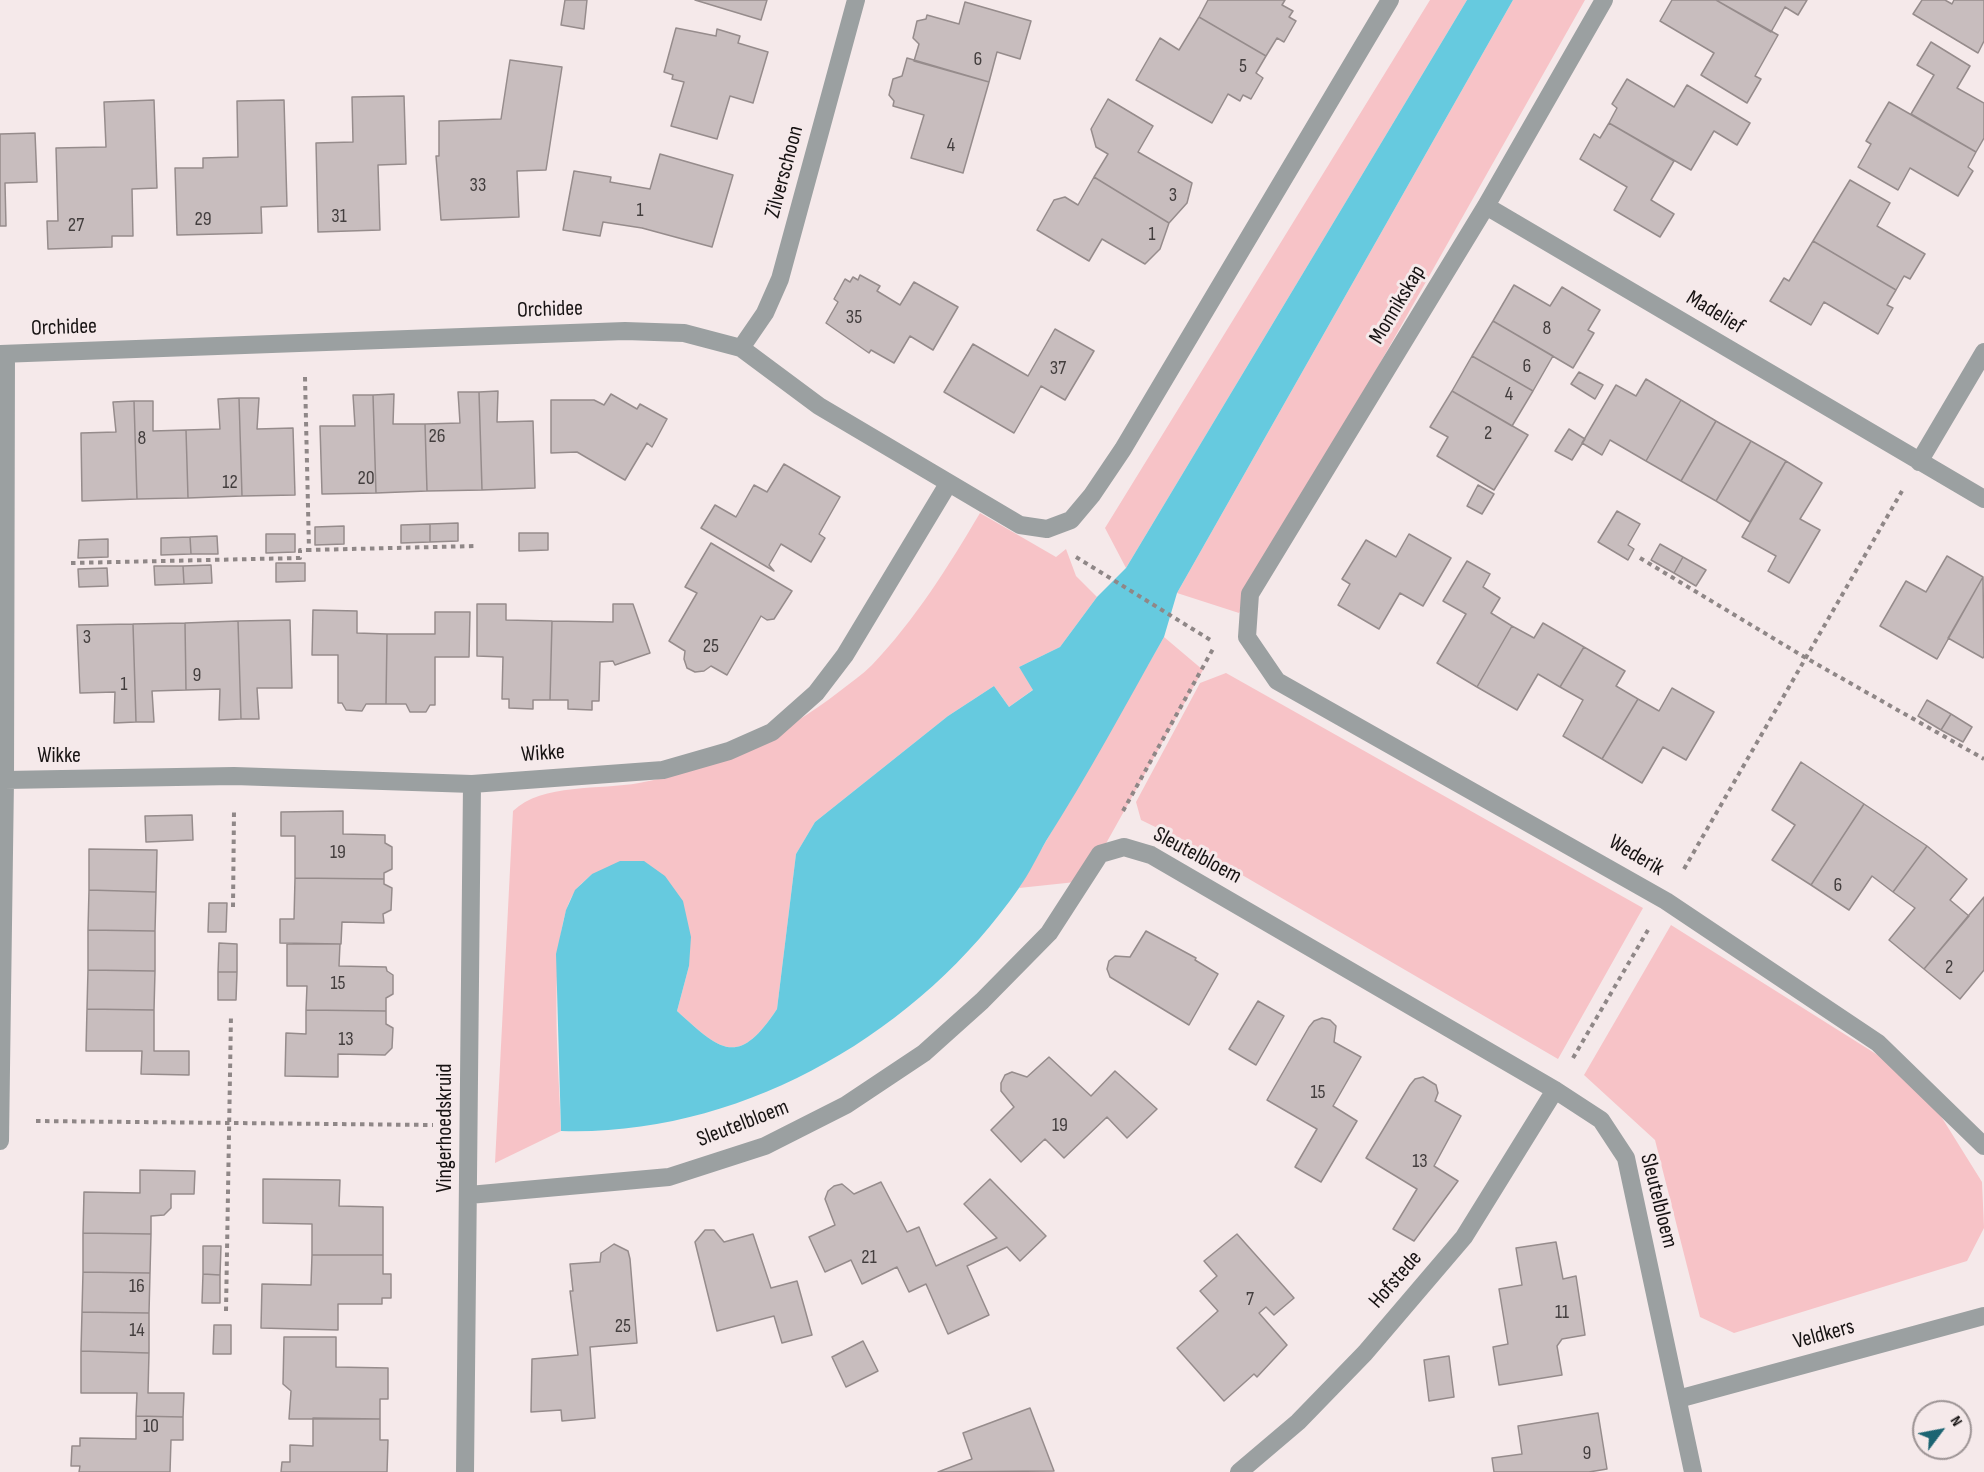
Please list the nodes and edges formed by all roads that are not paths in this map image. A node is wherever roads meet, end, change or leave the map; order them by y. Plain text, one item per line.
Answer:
1 (856, 0) edge
2 (1390, 0) edge
3 (1604, 0) edge
4 (1486, 206) junction
5 (741, 348) junction
6 (1984, 352) edge
7 (3, 354) edge
8 (1919, 462) junction
9 (948, 484) junction
10 (1984, 499) edge
11 (1247, 637) joint
12 (5, 780) junction
13 (472, 784) junction
14 (1555, 1090) junction
15 (0, 1141) edge
16 (1984, 1146) edge
17 (469, 1195) junction
18 (1984, 1318) edge
19 (1678, 1399) junction
20 (465, 1472) edge
21 (1239, 1472) edge
22 (1693, 1472) edge

1 - 5 street, Zilverschoon
2 - 9 street, Orchidee
3 - 4 street, Monnikskap
4 - 8 street, Madelief
4 - 11 street, Monnikskap
5 - 7 street, Orchidee
5 - 9 street, Orchidee
6 - 8 street
7 - 12 street
8 - 10 street, Madelief
9 - 13 street, Wikke
11 - 16 street, Wederik
12 - 13 street, Wikke
12 - 15 street
13 - 17 street, Vingerhoedskruid
14 - 17 street, Sleutelbloem
14 - 19 street, Sleutelbloem
14 - 21 street, Hofstede
17 - 20 street, Vingerhoedskruid
18 - 19 street, Veldkers
19 - 22 street, Sleutelbloem

